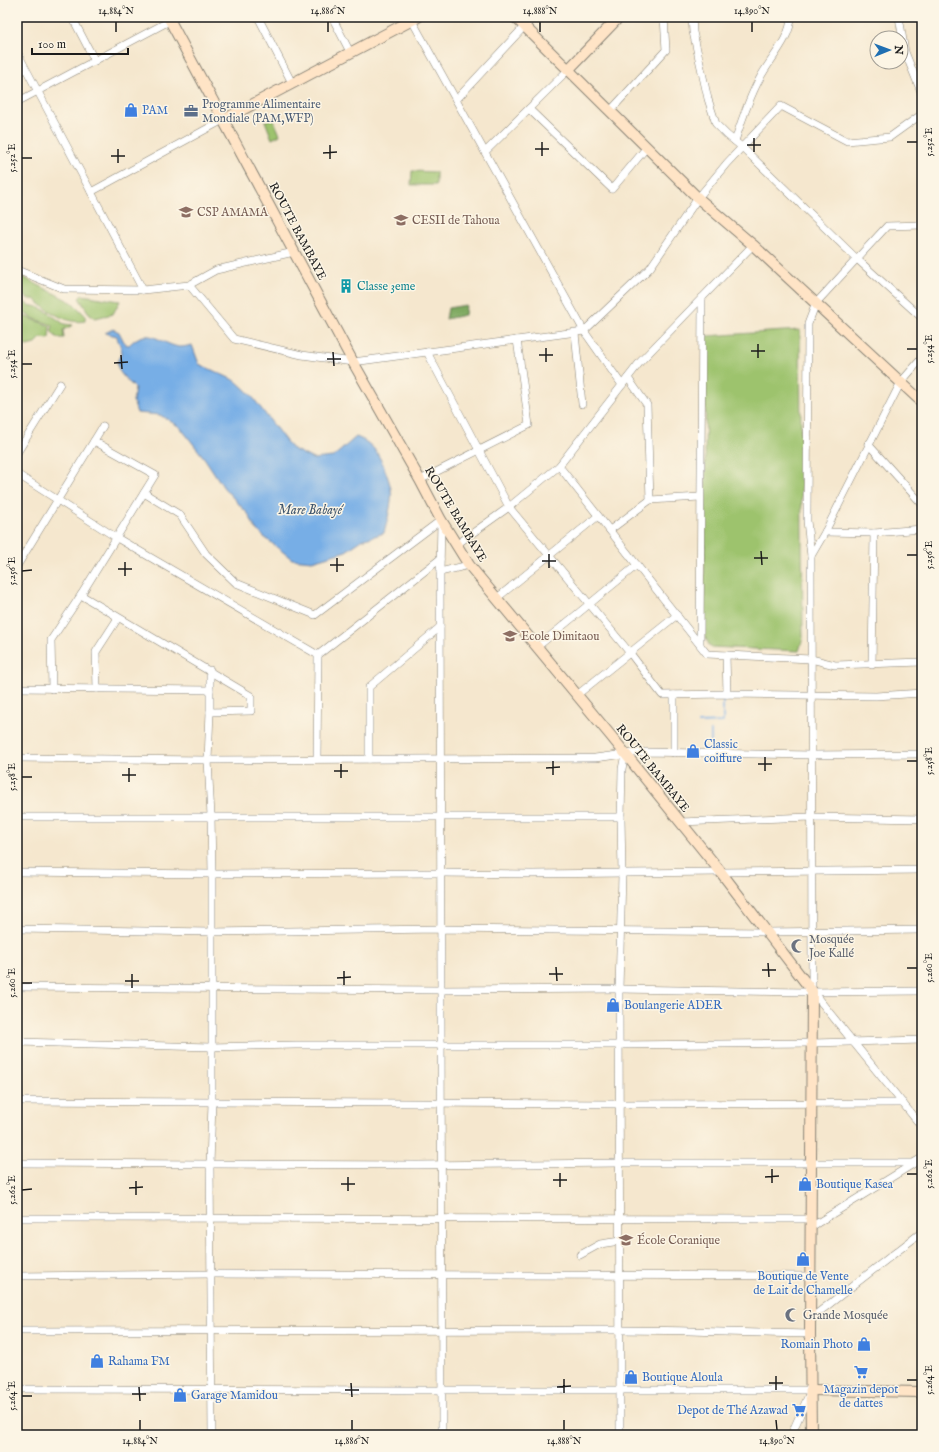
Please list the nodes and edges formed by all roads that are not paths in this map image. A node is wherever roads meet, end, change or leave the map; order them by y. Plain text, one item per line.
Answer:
1 (72, 17) edge
2 (258, 17) edge
3 (332, 17) edge
4 (515, 17) edge
5 (533, 17) edge
6 (619, 17) edge
7 (664, 17) edge
8 (692, 17) edge
9 (791, 17) edge
10 (899, 17) edge
11 (172, 18) edge
12 (413, 18) edge
13 (524, 26) junction
14 (17, 52) edge
15 (350, 52) junction
16 (95, 61) junction
17 (569, 70) junction
18 (292, 83) junction
19 (38, 91) junction
20 (922, 94) edge
21 (456, 100) junction
22 (17, 102) edge
23 (529, 109) junction
24 (610, 111) junction
25 (922, 114) edge
26 (223, 120) junction
27 (735, 141) junction
28 (647, 148) junction
29 (743, 148) junction
30 (485, 152) junction
31 (91, 192) junction
32 (698, 198) junction
33 (922, 225) edge
34 (753, 245) junction
35 (294, 252) junction
36 (858, 259) junction
37 (17, 270) edge
38 (189, 285) junction
39 (143, 290) junction
40 (702, 298) junction
41 (816, 303) junction
42 (922, 318) edge
43 (584, 331) junction
44 (575, 333) junction
45 (517, 340) junction
46 (427, 352) junction
47 (922, 358) edge
48 (353, 362) junction
49 (628, 378) junction
50 (901, 382) junction
51 (60, 384) dead end
52 (622, 385) junction
53 (922, 402) edge
54 (582, 404) dead end
55 (103, 426) dead end
56 (94, 440) junction
57 (868, 444) junction
58 (480, 450) junction
59 (17, 453) edge
60 (559, 466) junction
61 (17, 474) edge
62 (420, 480) junction
63 (144, 493) junction
64 (700, 497) junction
65 (58, 500) junction
66 (650, 500) junction
67 (922, 504) edge
68 (509, 507) junction
69 (598, 516) junction
70 (441, 520) junction
71 (922, 529) edge
72 (610, 530) junction
73 (825, 532) junction
74 (874, 533) junction
75 (117, 538) junction
76 (456, 545) junction
77 (549, 556) junction
78 (811, 556) junction
79 (19, 557) edge
80 (440, 559) junction
81 (469, 565) junction
82 (637, 565) junction
83 (17, 566) edge
84 (440, 572) junction
85 (81, 595) junction
86 (497, 598) junction
87 (590, 605) junction
88 (677, 615) junction
89 (118, 618) junction
90 (440, 627) junction
91 (700, 644) junction
92 (537, 647) junction
93 (630, 653) junction
94 (318, 654) junction
95 (726, 655) junction
96 (811, 659) junction
97 (922, 662) edge
98 (872, 664) junction
99 (210, 670) junction
100 (17, 688) edge
101 (52, 689) junction
102 (97, 689) junction
103 (210, 690) junction
104 (922, 693) edge
105 (728, 694) junction
106 (577, 695) junction
107 (674, 695) junction
108 (811, 695) junction
109 (210, 712) junction
110 (674, 753) junction
111 (625, 754) junction
112 (922, 754) edge
113 (811, 755) junction
114 (17, 758) edge
115 (440, 758) junction
116 (317, 759) junction
117 (369, 759) junction
118 (208, 760) junction
119 (211, 816) junction
120 (440, 816) junction
121 (17, 817) edge
122 (621, 817) junction
123 (811, 817) junction
124 (922, 819) edge
125 (680, 822) junction
126 (922, 870) edge
127 (720, 871) junction
128 (812, 871) junction
129 (17, 872) edge
130 (440, 873) junction
131 (212, 874) junction
132 (622, 874) junction
133 (17, 929) edge
134 (440, 929) junction
135 (922, 930) edge
136 (211, 932) junction
137 (620, 932) junction
138 (767, 932) junction
139 (812, 932) junction
140 (17, 987) edge
141 (211, 989) junction
142 (619, 989) junction
143 (440, 990) junction
144 (812, 991) junction
145 (922, 991) edge
146 (922, 1040) edge
147 (17, 1042) edge
148 (853, 1042) junction
149 (813, 1043) junction
150 (441, 1045) junction
151 (619, 1045) junction
152 (211, 1047) junction
153 (17, 1101) edge
154 (212, 1102) junction
155 (441, 1102) junction
156 (812, 1103) junction
157 (902, 1103) junction
158 (619, 1104) junction
159 (922, 1127) edge
160 (922, 1158) edge
161 (17, 1163) edge
162 (619, 1163) junction
163 (811, 1163) junction
164 (210, 1164) junction
165 (913, 1164) junction
166 (441, 1165) junction
167 (17, 1218) edge
168 (211, 1218) junction
169 (441, 1219) junction
170 (619, 1219) junction
171 (811, 1223) junction
172 (922, 1232) edge
173 (620, 1241) junction
174 (580, 1254) dead end
175 (212, 1274) junction
176 (441, 1275) junction
177 (17, 1276) edge
178 (619, 1276) junction
179 (811, 1276) junction
180 (810, 1319) junction
181 (441, 1330) junction
182 (620, 1330) junction
183 (17, 1331) edge
184 (211, 1332) junction
185 (810, 1334) junction
186 (17, 1389) edge
187 (212, 1389) junction
188 (441, 1390) junction
189 (811, 1390) junction
190 (620, 1391) junction
191 (922, 1392) edge
192 (212, 1435) edge
193 (442, 1435) edge
194 (620, 1435) edge
195 (791, 1435) edge
196 (811, 1435) edge

1 - 16 street
2 - 18 street
3 - 15 street
4 - 13 street
5 - 13 street
6 - 17 street
7 - 24 street
8 - 27 street
9 - 27 street
10 - 20 street
11 - 16 street
11 - 26 street, ROUTE BAMBAYE
12 - 15 street
12 - 21 street
13 - 17 street
13 - 21 street
14 - 19 street
15 - 18 street
16 - 19 street
17 - 23 street
17 - 24 street
18 - 26 street
19 - 22 street
19 - 31 street
21 - 30 street
23 - 28 street
23 - 30 street
24 - 28 street
25 - 29 street
26 - 31 street
26 - 35 street, ROUTE BAMBAYE
27 - 29 street
28 - 32 street
29 - 32 street
29 - 36 street
30 - 43 street
31 - 39 street
32 - 34 street
32 - 43 street
33 - 36 street
34 - 40 street
34 - 41 street
35 - 38 street
35 - 48 street, ROUTE BAMBAYE
36 - 41 street
36 - 42 street
37 - 39 street
38 - 39 street
38 - 48 street
40 - 49 street
40 - 64 street
41 - 50 street
41 - 78 street
43 - 44 street
43 - 52 street
44 - 45 street
44 - 54 street
45 - 46 street
45 - 58 street
46 - 48 street
46 - 58 street
47 - 50 street
48 - 62 street, ROUTE BAMBAYE
49 - 52 street
49 - 66 street
50 - 53 street
50 - 57 street
51 - 59 street
52 - 60 street
55 - 56 street
56 - 63 street
56 - 65 street
57 - 67 street
57 - 73 street
58 - 62 street
58 - 68 street
60 - 68 street
60 - 69 street
61 - 65 street
62 - 70 street, ROUTE BAMBAYE
63 - 70 street
63 - 75 street
64 - 66 street
64 - 91 street
65 - 75 street
65 - 79 street
66 - 72 street
68 - 76 street
68 - 77 street
69 - 72 street
69 - 77 street
70 - 76 street, ROUTE BAMBAYE
70 - 80 street
71 - 74 street
72 - 82 street
73 - 74 street
73 - 78 street
74 - 98 street
75 - 85 street
75 - 94 street
76 - 81 street, ROUTE BAMBAYE
77 - 86 street
77 - 87 street
78 - 96 street
79 - 83 street
80 - 84 street
80 - 94 street
81 - 84 street
81 - 86 street, ROUTE BAMBAYE
82 - 87 street
82 - 88 street
84 - 90 street
85 - 89 street
85 - 101 street
86 - 92 street, ROUTE BAMBAYE
87 - 92 street
87 - 93 street
88 - 91 street
88 - 93 street
89 - 99 street
89 - 102 street
90 - 115 street
90 - 117 street
91 - 95 street
92 - 106 street, ROUTE BAMBAYE
93 - 106 street
93 - 107 street
94 - 116 street
95 - 96 street
95 - 105 street
96 - 98 street
96 - 108 street
97 - 98 street
99 - 103 street
99 - 109 street
100 - 101 street
101 - 102 street
102 - 103 street
103 - 109 street
104 - 108 street
105 - 107 street
105 - 108 street
106 - 111 street, ROUTE BAMBAYE
107 - 110 street
108 - 113 street
109 - 118 street
110 - 111 street
110 - 113 street
111 - 115 street
111 - 122 street
111 - 125 street, ROUTE BAMBAYE
112 - 113 street
113 - 123 street
114 - 118 street
115 - 117 street
115 - 120 street
116 - 117 street
116 - 118 street
118 - 119 street
119 - 120 street
119 - 121 street
119 - 131 street
120 - 122 street
120 - 130 street
122 - 132 street
123 - 124 street
123 - 125 street
123 - 128 street
125 - 127 street, ROUTE BAMBAYE
126 - 128 street
127 - 128 street
127 - 132 street
127 - 138 street, ROUTE BAMBAYE
128 - 139 street
129 - 131 street
130 - 131 street
130 - 132 street
130 - 134 street
131 - 136 street
132 - 137 street
133 - 136 street
134 - 136 street
134 - 137 street
134 - 143 street
135 - 139 street
136 - 141 street
137 - 138 street
137 - 142 street
138 - 139 street
138 - 144 street, ROUTE BAMBAYE
139 - 144 street
140 - 141 street
141 - 143 street
141 - 152 street
142 - 143 street
142 - 144 street
142 - 151 street
143 - 150 street
144 - 145 street
144 - 148 street
144 - 149 street
146 - 148 street
147 - 152 street
148 - 149 street
148 - 157 street
149 - 151 street
149 - 156 street
150 - 151 street
150 - 152 street
150 - 155 street
151 - 158 street
152 - 154 street
153 - 154 street
154 - 155 street
154 - 164 street
155 - 158 street
155 - 166 street
156 - 157 street
156 - 158 street
156 - 163 street
157 - 159 street
158 - 162 street
160 - 165 street
161 - 164 street
162 - 163 street
162 - 166 street
162 - 170 street
163 - 165 street
163 - 171 street
164 - 166 street
164 - 168 street
165 - 171 street
166 - 169 street
167 - 168 street
168 - 169 street
168 - 175 street
169 - 170 street
169 - 176 street
170 - 171 street
170 - 173 street
171 - 179 street
172 - 180 street
173 - 174 street
173 - 178 street
175 - 176 street
175 - 177 street
175 - 184 street
176 - 178 street
176 - 181 street
178 - 179 street
178 - 182 street
179 - 180 street
180 - 185 street
181 - 182 street
181 - 184 street
181 - 188 street
182 - 185 street
182 - 190 street
183 - 184 street
184 - 187 street
185 - 189 street
186 - 187 street
187 - 188 street
187 - 192 street
188 - 190 street
188 - 193 street
189 - 190 street
189 - 191 street
189 - 195 street
189 - 196 street
190 - 194 street

